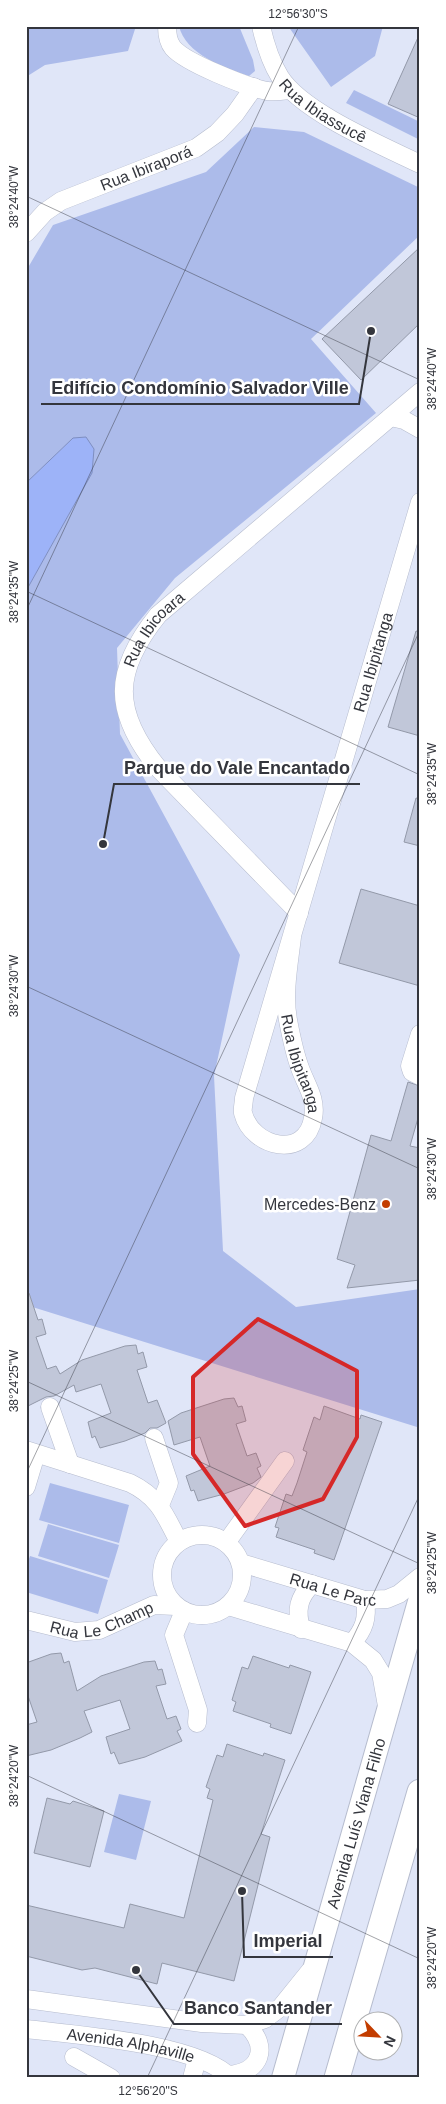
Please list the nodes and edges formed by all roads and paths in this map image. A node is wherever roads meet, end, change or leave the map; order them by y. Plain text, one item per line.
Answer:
1 (167, 26) edge
2 (261, 26) edge
3 (254, 87) junction
4 (290, 90) junction
5 (420, 164) edge
6 (26, 233) edge
7 (420, 392) edge
8 (391, 417) junction
9 (420, 429) edge
10 (420, 502) edge
11 (299, 913) junction
12 (292, 937) junction
13 (420, 1034) edge
14 (420, 1076) edge
15 (50, 1407) dead end
16 (154, 1438) dead end
17 (31, 1452) edge
18 (285, 1461) dead end
19 (70, 1464) junction
20 (26, 1487) edge
21 (160, 1505) junction
22 (179, 1542) junction
23 (226, 1543) junction
24 (241, 1563) junction
25 (420, 1577) edge
26 (312, 1584) junction
27 (420, 1598) edge
28 (365, 1600) junction
29 (228, 1606) junction
30 (180, 1609) junction
31 (26, 1620) edge
32 (301, 1629) junction
33 (352, 1644) junction
34 (387, 1709) junction
35 (197, 1723) dead end
36 (420, 1792) edge
37 (316, 1962) junction
38 (26, 1999) edge
39 (247, 2026) junction
40 (26, 2029) edge
41 (74, 2057) dead end
42 (197, 2059) junction
43 (230, 2076) edge
44 (112, 2078) edge
45 (192, 2078) edge
46 (283, 2078) edge
47 (337, 2078) edge

1 - 3 street
2 - 4 street, Rua Ibiassucê
3 - 4 street
3 - 6 street, Rua Ibiraporá
4 - 5 street, Rua Ibiassucê
7 - 8 street, Rua Ibicoara
8 - 9 street
8 - 11 street, Rua Ibicoara
10 - 11 street, Rua Ibipitanga
11 - 12 street, Rua Ibipitanga
12 - 12 street, Rua Ibipitanga
13 - 14 street
15 - 19 street
16 - 21 street
17 - 19 street
17 - 20 street
18 - 23 street
19 - 21 street
21 - 22 street
22 - 23 street
22 - 30 street
23 - 24 street
24 - 26 street, Rua Le Parc
24 - 29 street
25 - 28 street, Rua Le Parc
26 - 28 street, Rua Le Parc
26 - 32 street
27 - 34 main road, Avenida Luís Viana Filho
28 - 33 street
29 - 30 street
29 - 32 street
30 - 31 street, Rua Le Champ
30 - 35 street
32 - 33 street
33 - 34 street
34 - 37 main road, Avenida Luís Viana Filho
36 - 47 highway
37 - 39 street, Avenida Alphaville
37 - 46 main road, Avenida Luís Viana Filho
38 - 39 street, Avenida Alphaville
39 - 43 street
40 - 42 street, Avenida Alphaville
41 - 44 street
42 - 43 street, Avenida Alphaville
42 - 45 street

